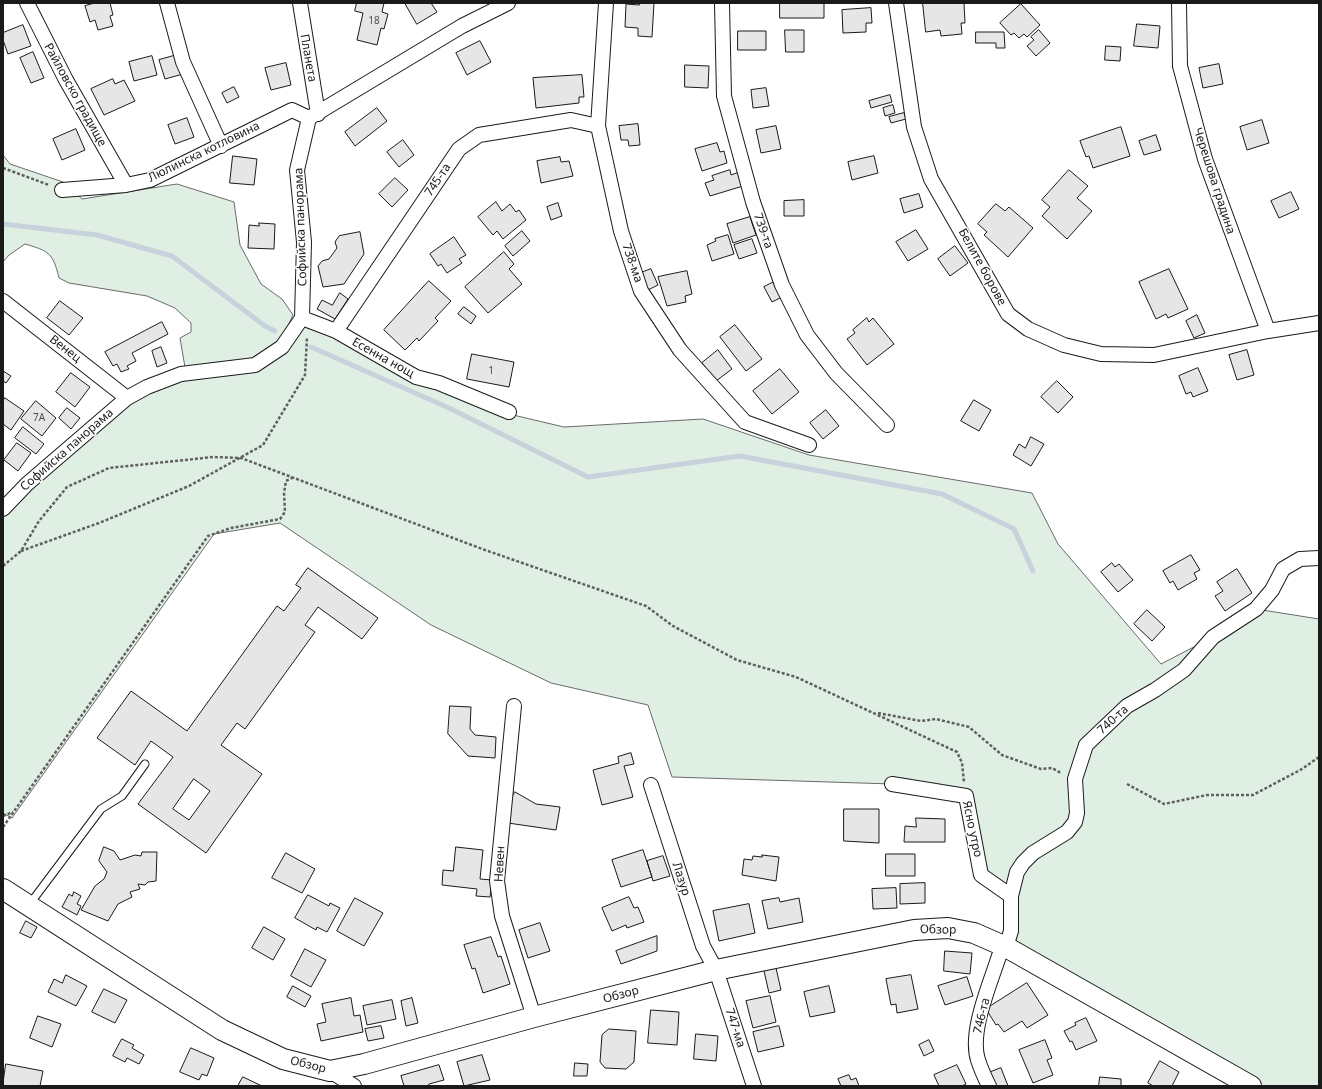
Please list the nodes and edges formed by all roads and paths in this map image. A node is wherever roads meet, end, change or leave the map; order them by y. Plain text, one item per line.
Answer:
1 (27, 3) edge
2 (167, 3) edge
3 (300, 3) edge
4 (508, 3) edge
5 (606, 3) edge
6 (722, 3) edge
7 (896, 3) edge
8 (1179, 3) edge
9 (314, 116) junction
10 (598, 126) junction
11 (221, 146) junction
12 (3, 168) edge
13 (126, 185) junction
14 (62, 190) joint
15 (3, 300) edge
16 (302, 318) junction
17 (1319, 323) edge
18 (1268, 331) junction
19 (336, 332) junction
20 (127, 398) junction
21 (509, 412) dead end
22 (887, 425) dead end
23 (809, 445) dead end
24 (241, 458) junction
25 (294, 477) junction
26 (3, 510) edge
27 (21, 551) junction
28 (1319, 558) edge
29 (3, 566) edge
30 (514, 706) dead end
31 (874, 712) junction
32 (1319, 758) edge
33 (145, 764) dead end
34 (892, 784) dead end
35 (1127, 784) dead end
36 (651, 785) dead end
37 (1075, 788) junction
38 (966, 796) junction
39 (14, 812) junction
40 (3, 816) edge
41 (3, 827) edge
42 (3, 889) edge
43 (1011, 896) junction
44 (29, 906) junction
45 (1006, 947) junction
46 (716, 970) junction
47 (534, 1017) junction
48 (330, 1071) junction
49 (354, 1086) edge
50 (754, 1086) edge
51 (989, 1086) edge
52 (1251, 1086) edge

1 - 13 street, Райловско градище
2 - 11 street
3 - 9 street, Планета
4 - 9 street
5 - 10 street, 738-ма
6 - 22 street, 739-та
7 - 18 street, Белите борове
8 - 18 street, Черешова градина
9 - 11 street, Люлинска котловина
9 - 16 street, Софийска панорама
10 - 19 street, 745-та
10 - 23 street, 738-ма
11 - 13 street, Люлинска котловина
12 - 14 path
13 - 14 street, Люлинска котловина
15 - 20 street, Венец
16 - 19 street, Есенна нощ
16 - 20 street, Софийска панорама
16 - 24 path
17 - 18 street, Белите борове
19 - 21 street, Есенна нощ
20 - 26 street, Софийска панорама
24 - 25 path
24 - 27 path
24 - 27 path
25 - 31 path
25 - 39 path
27 - 29 path
28 - 37 street, 740-та
30 - 47 street, Невен
31 - 37 path
31 - 38 path
32 - 35 path
33 - 44 lane
34 - 38 street, Ясно утро
36 - 46 street, Лазур
37 - 43 street, 740-та
38 - 43 street, Ясно утро
39 - 40 path
39 - 41 path
42 - 44 street, Обзор
43 - 45 street, 740-та
44 - 48 street, Обзор
45 - 46 street, Обзор
45 - 51 street, 746-та
45 - 52 street, Обзор
46 - 47 street, Обзор
46 - 50 street, 747-ма
47 - 48 street, Обзор
48 - 49 street

